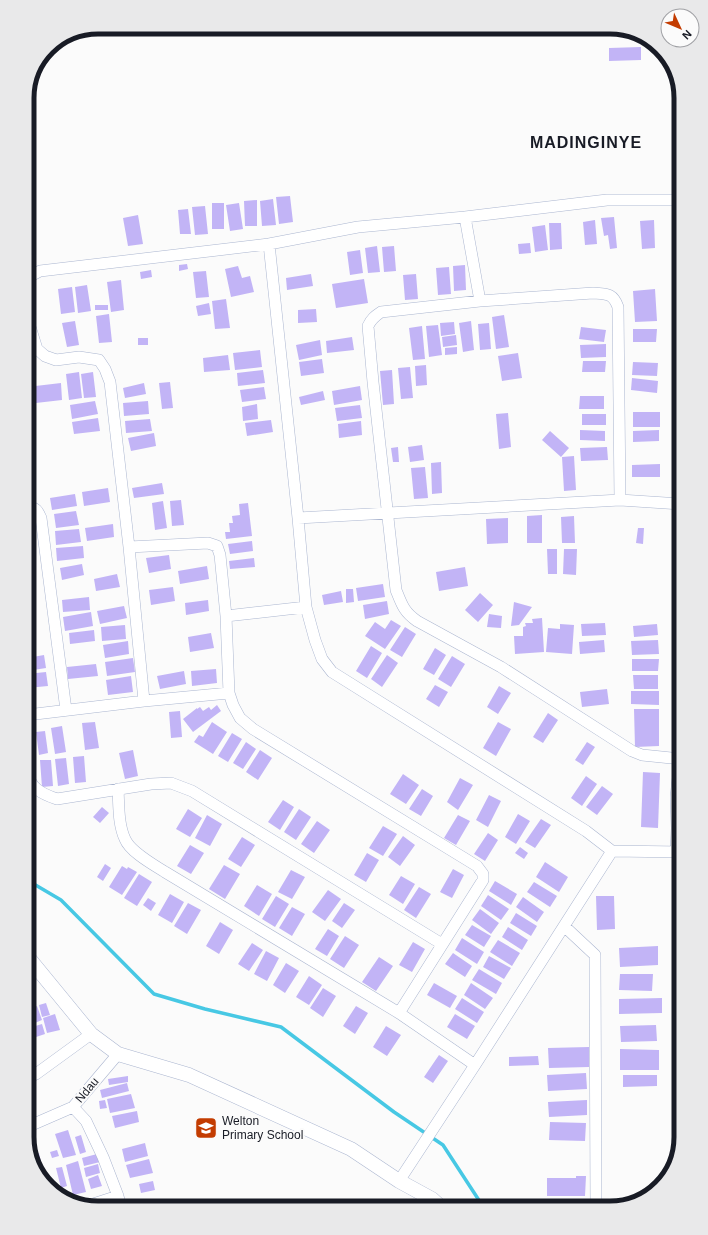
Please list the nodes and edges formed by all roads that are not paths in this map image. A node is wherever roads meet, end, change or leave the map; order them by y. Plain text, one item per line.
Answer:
1 (674, 200) edge
2 (465, 217) junction
3 (269, 244) junction
4 (34, 274) edge
5 (480, 302) junction
6 (34, 339) edge
7 (620, 500) junction
8 (674, 504) edge
9 (34, 508) edge
10 (388, 513) junction
11 (298, 518) junction
12 (129, 547) junction
13 (306, 607) junction
14 (226, 616) junction
15 (230, 693) junction
16 (144, 701) junction
17 (66, 710) junction
18 (34, 714) edge
19 (674, 758) edge
20 (34, 787) edge
21 (118, 789) junction
22 (612, 850) junction
23 (674, 852) edge
24 (564, 926) junction
25 (442, 944) junction
26 (34, 965) edge
27 (399, 1013) junction
28 (90, 1034) junction
29 (118, 1054) junction
30 (475, 1065) junction
31 (34, 1075) edge
32 (73, 1107) junction
33 (34, 1124) edge
34 (399, 1181) junction
35 (118, 1196) junction
36 (102, 1201) edge
37 (119, 1201) edge
38 (434, 1201) edge
39 (596, 1201) edge

1 - 2 street
2 - 3 street
2 - 5 street
3 - 4 street
3 - 11 street
5 - 7 street
5 - 10 street
6 - 12 street
7 - 8 street
7 - 10 street
9 - 17 street
10 - 11 street
10 - 19 street
11 - 13 street
12 - 14 street
12 - 16 street
13 - 14 street
13 - 22 street
14 - 15 street
15 - 16 street
15 - 25 street
16 - 17 street
17 - 18 street
20 - 21 street
21 - 25 street
21 - 27 street
22 - 23 street
22 - 24 street
24 - 30 street
24 - 39 street
25 - 27 street
26 - 28 street
27 - 30 street
28 - 29 street
28 - 31 street
29 - 32 street, Ndau
29 - 34 street
30 - 34 street
32 - 33 street, Ndau
32 - 35 street
34 - 38 street
35 - 36 street
35 - 37 street

